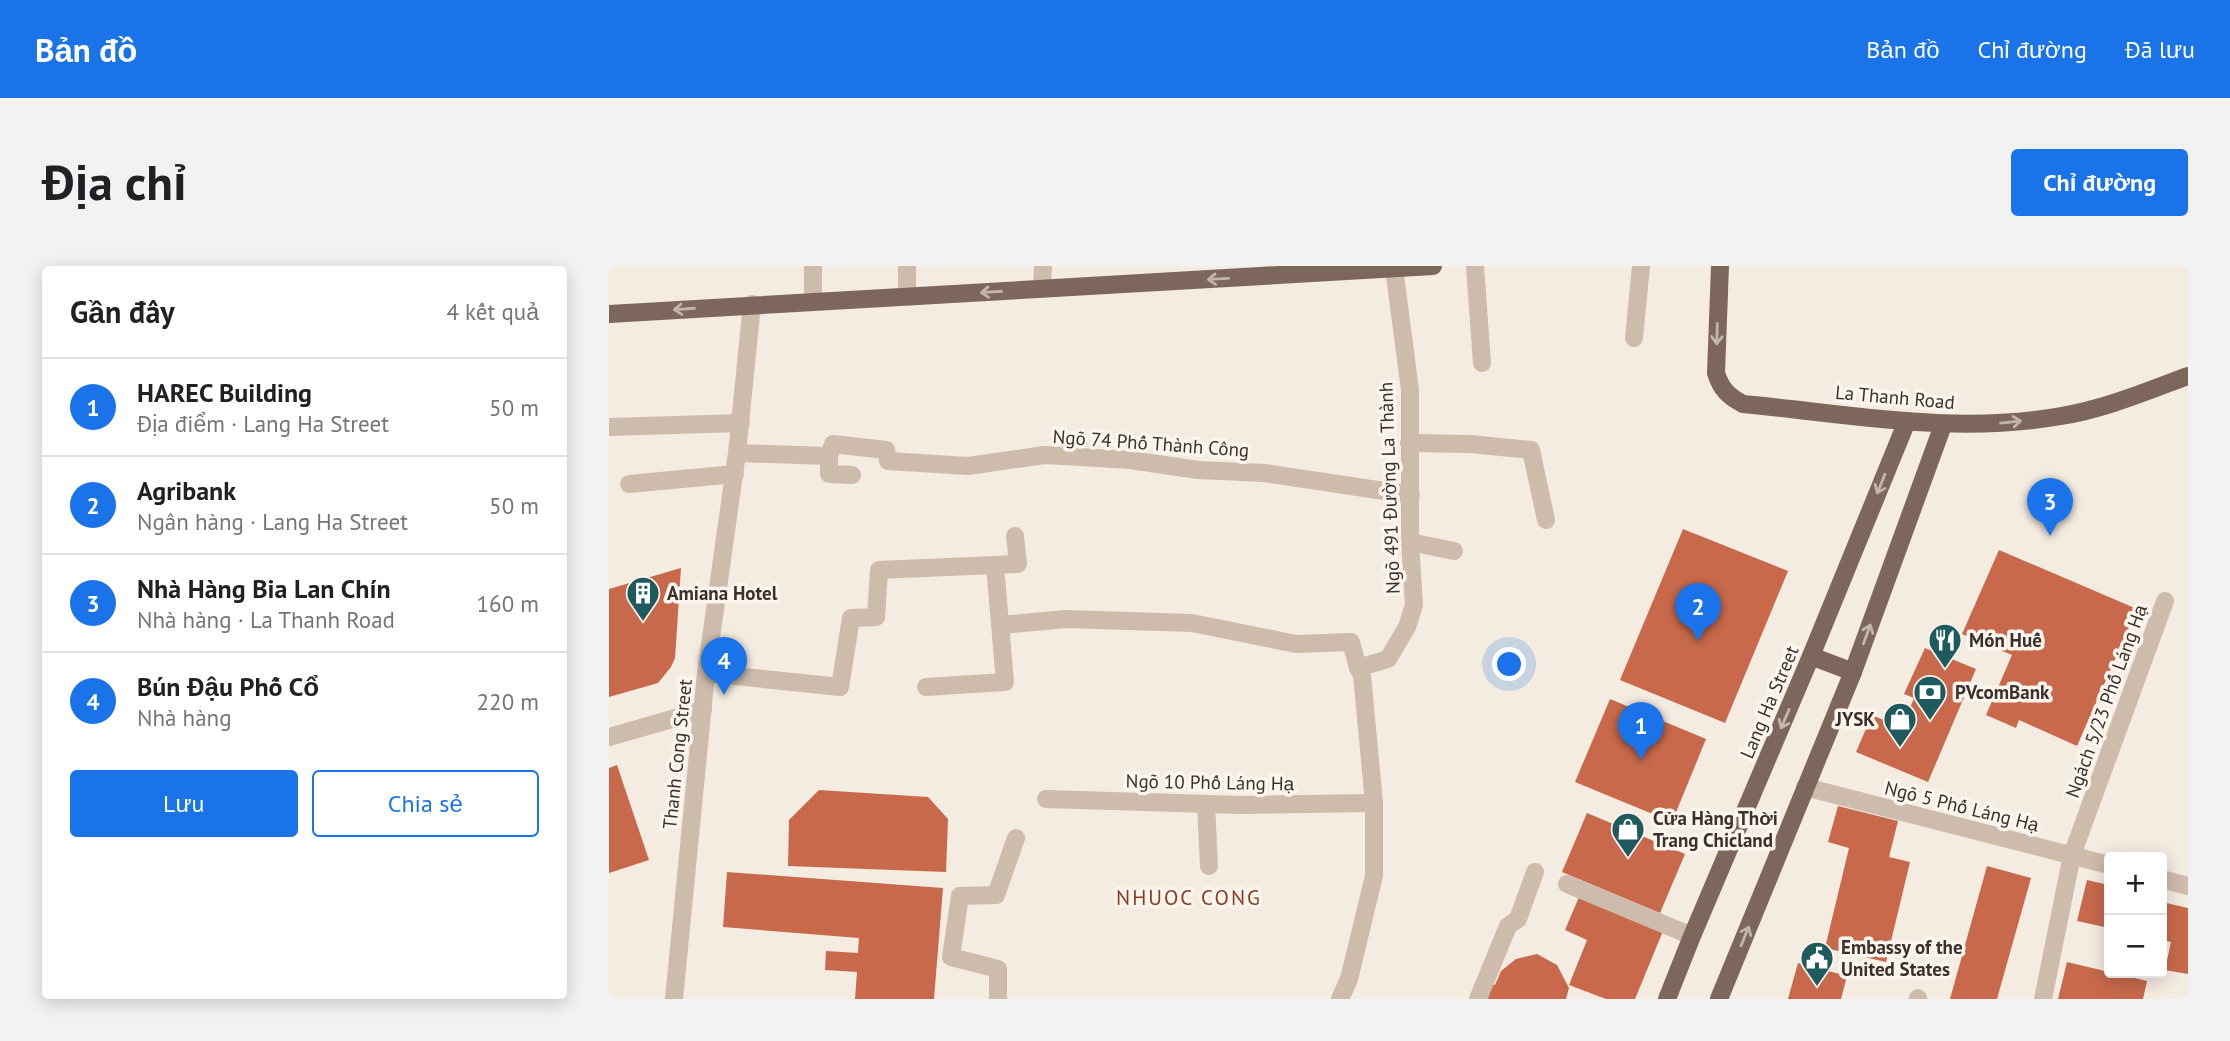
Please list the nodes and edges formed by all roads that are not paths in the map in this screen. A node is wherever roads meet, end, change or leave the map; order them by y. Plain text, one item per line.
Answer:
1 (813, 266) edge
2 (907, 266) edge
3 (1043, 266) edge
4 (1433, 266) edge
5 (1475, 266) edge
6 (1641, 266) edge
7 (1720, 266) edge
8 (1394, 268) junction
9 (1266, 271) edge
10 (1042, 289) junction
11 (907, 296) junction
12 (813, 301) junction
13 (752, 304) junction
14 (609, 314) edge
15 (1634, 338) dead end
16 (1482, 363) dead end
17 (2188, 376) edge
18 (1907, 421) junction
19 (741, 423) junction
20 (1943, 425) junction
21 (609, 427) edge
22 (1409, 443) junction
23 (737, 453) junction
24 (829, 456) junction
25 (735, 474) junction
26 (852, 475) dead end
27 (629, 484) dead end
28 (1411, 495) junction
29 (1546, 520) dead end
30 (1015, 536) dead end
31 (1410, 542) junction
32 (1454, 551) dead end
33 (995, 566) junction
34 (2165, 601) dead end
35 (1001, 625) junction
36 (1811, 656) junction
37 (1358, 668) junction
38 (1853, 672) junction
39 (706, 673) junction
40 (926, 687) dead end
41 (703, 710) junction
42 (609, 737) edge
43 (1805, 787) junction
44 (1046, 799) dead end
45 (1374, 803) junction
46 (1206, 804) junction
47 (1016, 838) dead end
48 (2072, 855) junction
49 (2104, 864) edge
50 (1209, 866) dead end
51 (1535, 872) dead end
52 (2167, 880) edge
53 (1567, 884) dead end
54 (2188, 886) edge
55 (1692, 936) junction
56 (674, 999) edge
57 (998, 999) edge
58 (1339, 999) edge
59 (1478, 999) edge
60 (1667, 999) edge
61 (1719, 999) edge
62 (2043, 999) edge

1 - 12 street
2 - 11 street
3 - 10 street
4 - 8 main road
5 - 16 street
6 - 15 street
7 -> 18 main road, La Thanh Road
8 - 9 main road
8 - 22 street, Ngõ 491 Đường La Thành
9 -> 10 main road
10 -> 11 main road
11 - 12 main road
12 - 13 main road
13 -> 14 main road
13 - 19 street, Thanh Cong Street
20 -> 17 main road, La Thanh Road
18 - 20 main road, La Thanh Road
18 -> 36 main road, Lang Ha Street
19 - 21 street
19 - 23 street, Thanh Cong Street
38 -> 20 main road
22 - 28 street, Ngõ 491 Đường La Thành
22 - 29 street
23 - 24 street, Ngõ 74 Phố Thành Công
23 - 25 street, Thanh Cong Street
24 - 26 street
24 - 28 street, Ngõ 74 Phố Thành Công
25 - 27 street
25 - 39 street, Thanh Cong Street
28 - 31 street, Ngõ 491 Đường La Thành
30 - 33 street
31 - 32 street
31 - 37 street, Ngõ 491 Đường La Thành
33 - 35 street
33 - 39 street
34 - 48 street, Ngách 5/23 Phố Láng Hạ
35 - 37 street
35 - 40 street
36 - 38 main road
36 -> 55 main road, Lang Ha Street
37 - 45 street
38 - 43 main road
39 - 41 street, Thanh Cong Street
41 - 42 street
41 - 56 street, Thanh Cong Street
43 - 48 street, Ngõ 5 Phố Láng Hạ
61 -> 43 main road
44 - 46 street, Ngõ 10 Phố Láng Hạ
45 - 46 street, Ngõ 10 Phố Láng Hạ
45 - 58 street
46 - 50 street
47 - 57 street
48 - 49 street, Ngõ 5 Phố Láng Hạ
48 - 62 street, Ngách 5/23 Phố Láng Hạ
51 - 59 street
52 - 54 street
53 - 55 street
55 - 60 main road, Lang Ha Street

